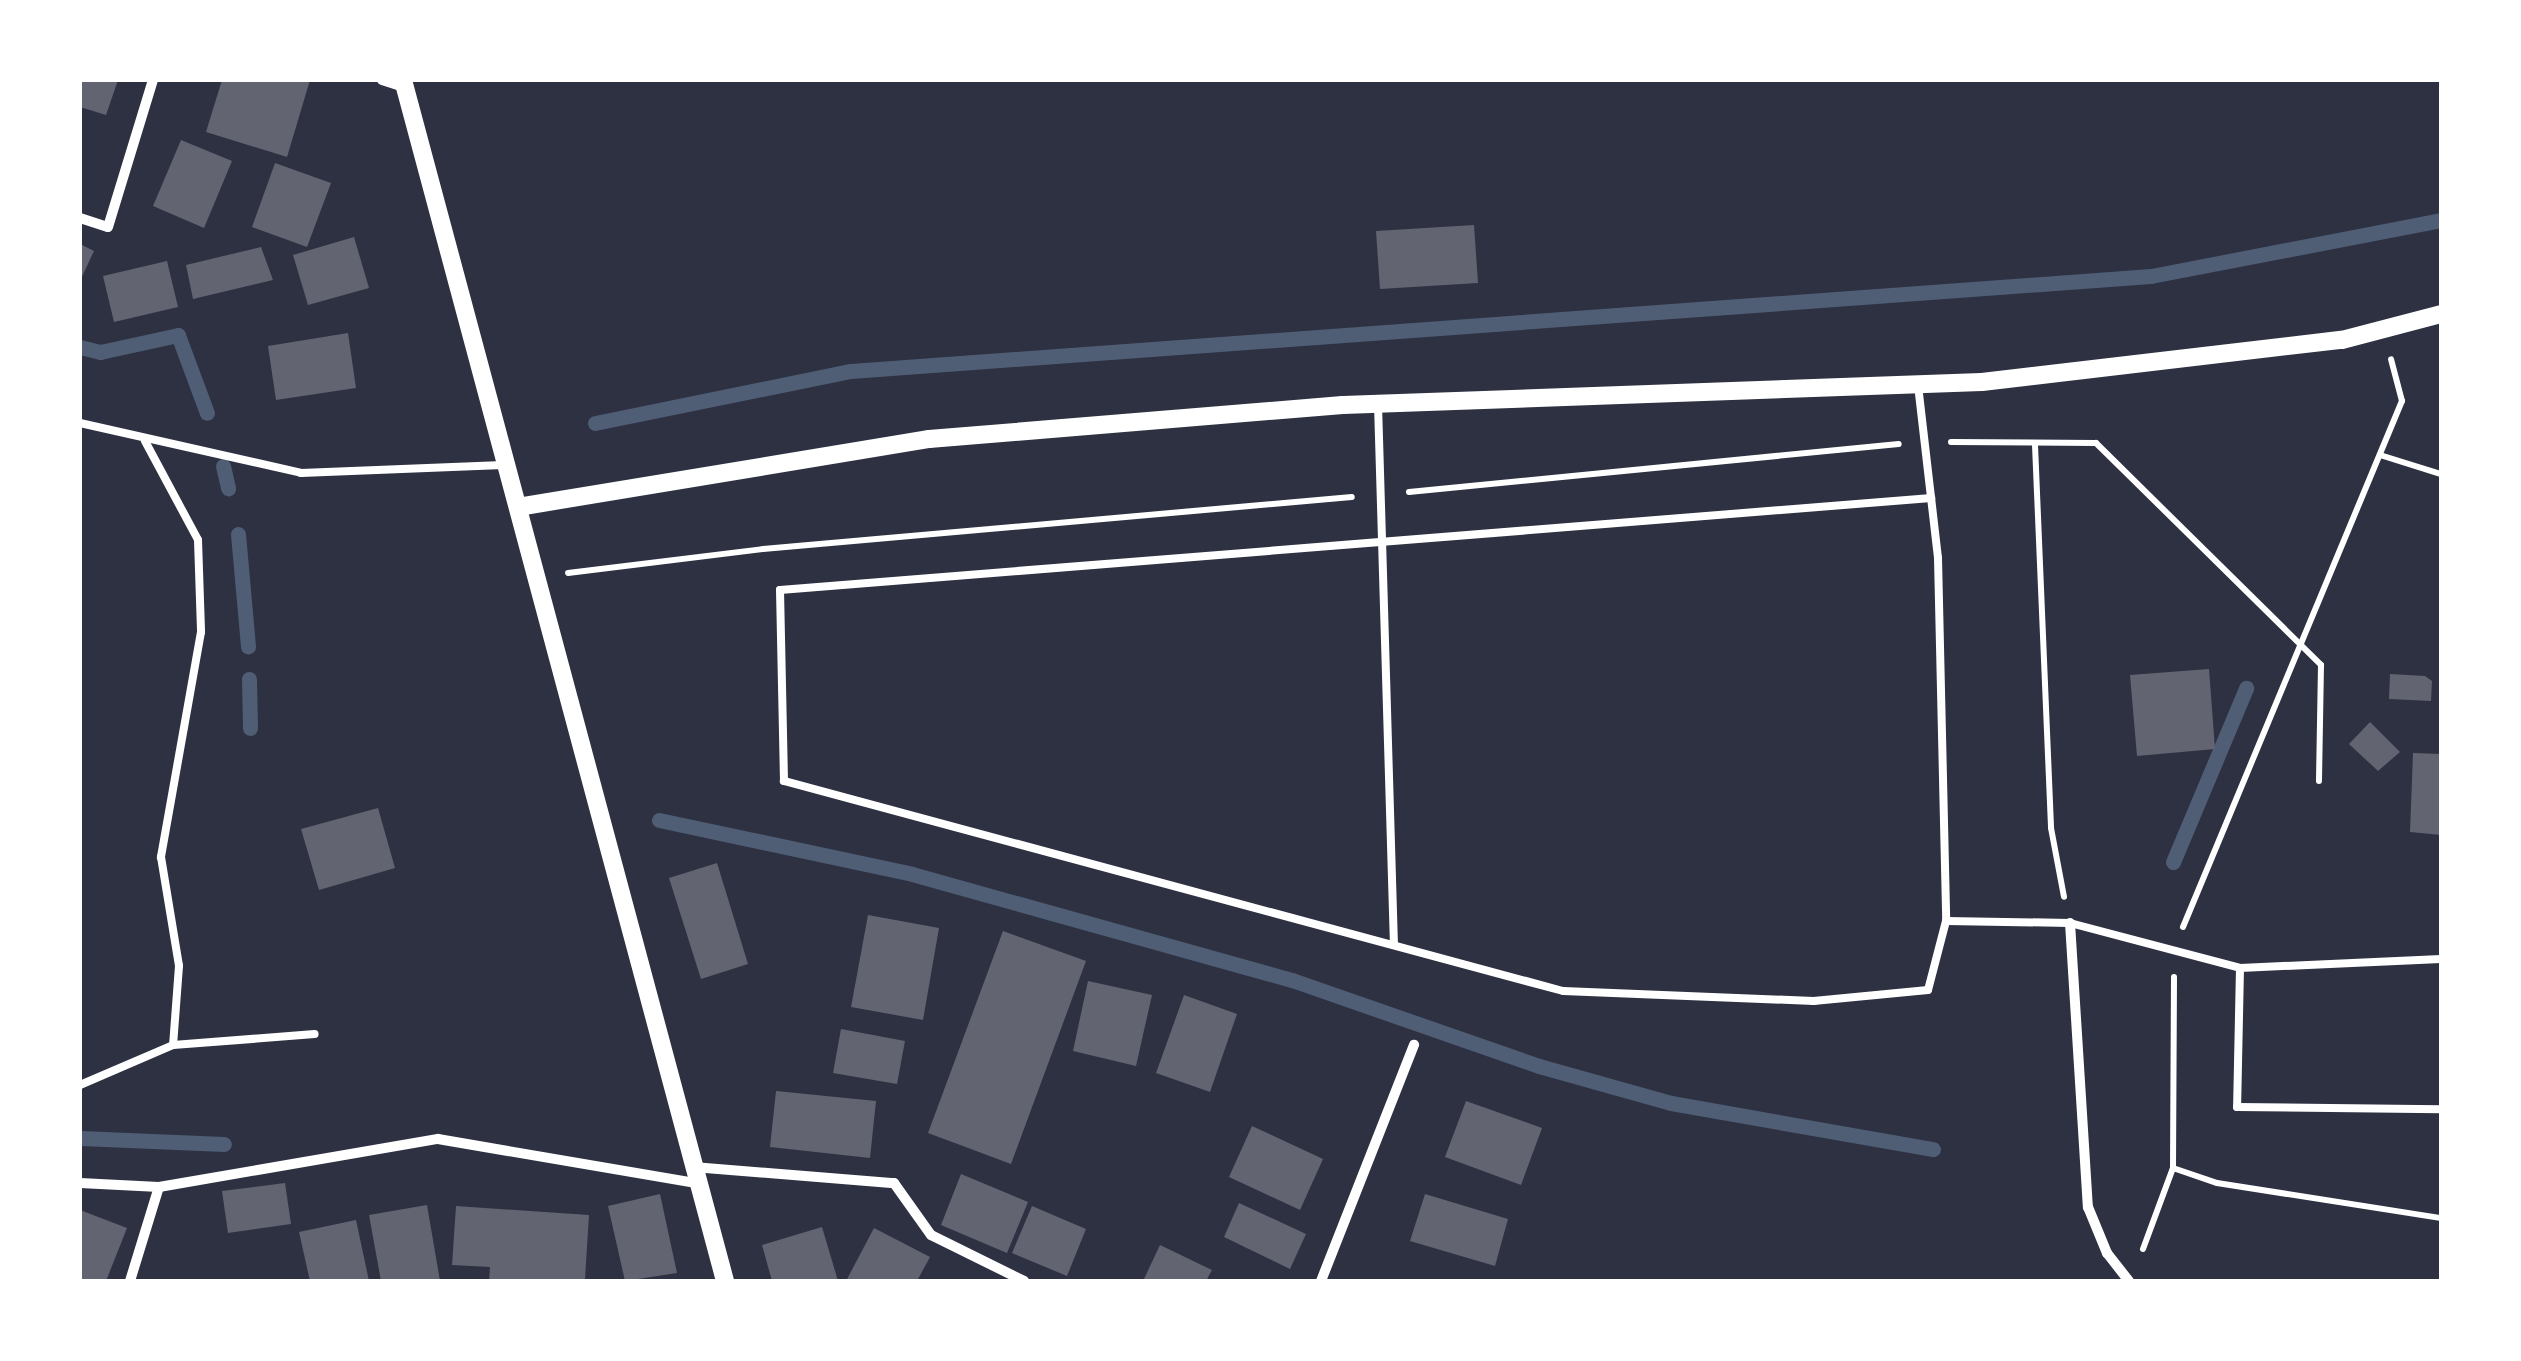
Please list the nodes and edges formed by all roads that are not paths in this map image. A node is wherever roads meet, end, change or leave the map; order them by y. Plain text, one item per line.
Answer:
1 (152, 80) edge
2 (382, 80) edge
3 (404, 84) edge
4 (80, 218) edge
5 (2441, 314) edge
6 (1918, 384) junction
7 (1378, 404) junction
8 (80, 423) edge
9 (145, 441) junction
10 (508, 464) junction
11 (1930, 498) junction
12 (518, 507) junction
13 (1384, 541) junction
14 (1946, 921) junction
15 (2070, 923) junction
16 (1394, 945) junction
17 (2441, 959) edge
18 (2240, 968) junction
19 (314, 1034) dead end
20 (173, 1045) junction
21 (1414, 1045) dead end
22 (80, 1085) edge
23 (2441, 1109) edge
24 (694, 1175) junction
25 (80, 1183) edge
26 (159, 1187) junction
27 (130, 1281) edge
28 (725, 1281) edge
29 (1024, 1281) edge
30 (1320, 1281) edge
31 (2129, 1281) edge

1 - 4 street
2 - 3 street
3 - 10 street
5 - 6 street
6 - 7 street
6 - 11 lane
7 - 12 street
7 - 13 lane
8 - 9 lane
9 - 10 lane
9 - 20 lane
10 - 12 street
11 - 13 lane
11 - 14 lane
12 - 24 street
13 - 16 lane
13 - 16 lane
14 - 15 lane
14 - 16 lane
15 - 18 lane
15 - 31 street
17 - 18 lane
18 - 23 lane
19 - 20 lane
20 - 22 lane
21 - 30 street
24 - 26 street
24 - 28 street
24 - 29 street
25 - 26 street
26 - 27 street

